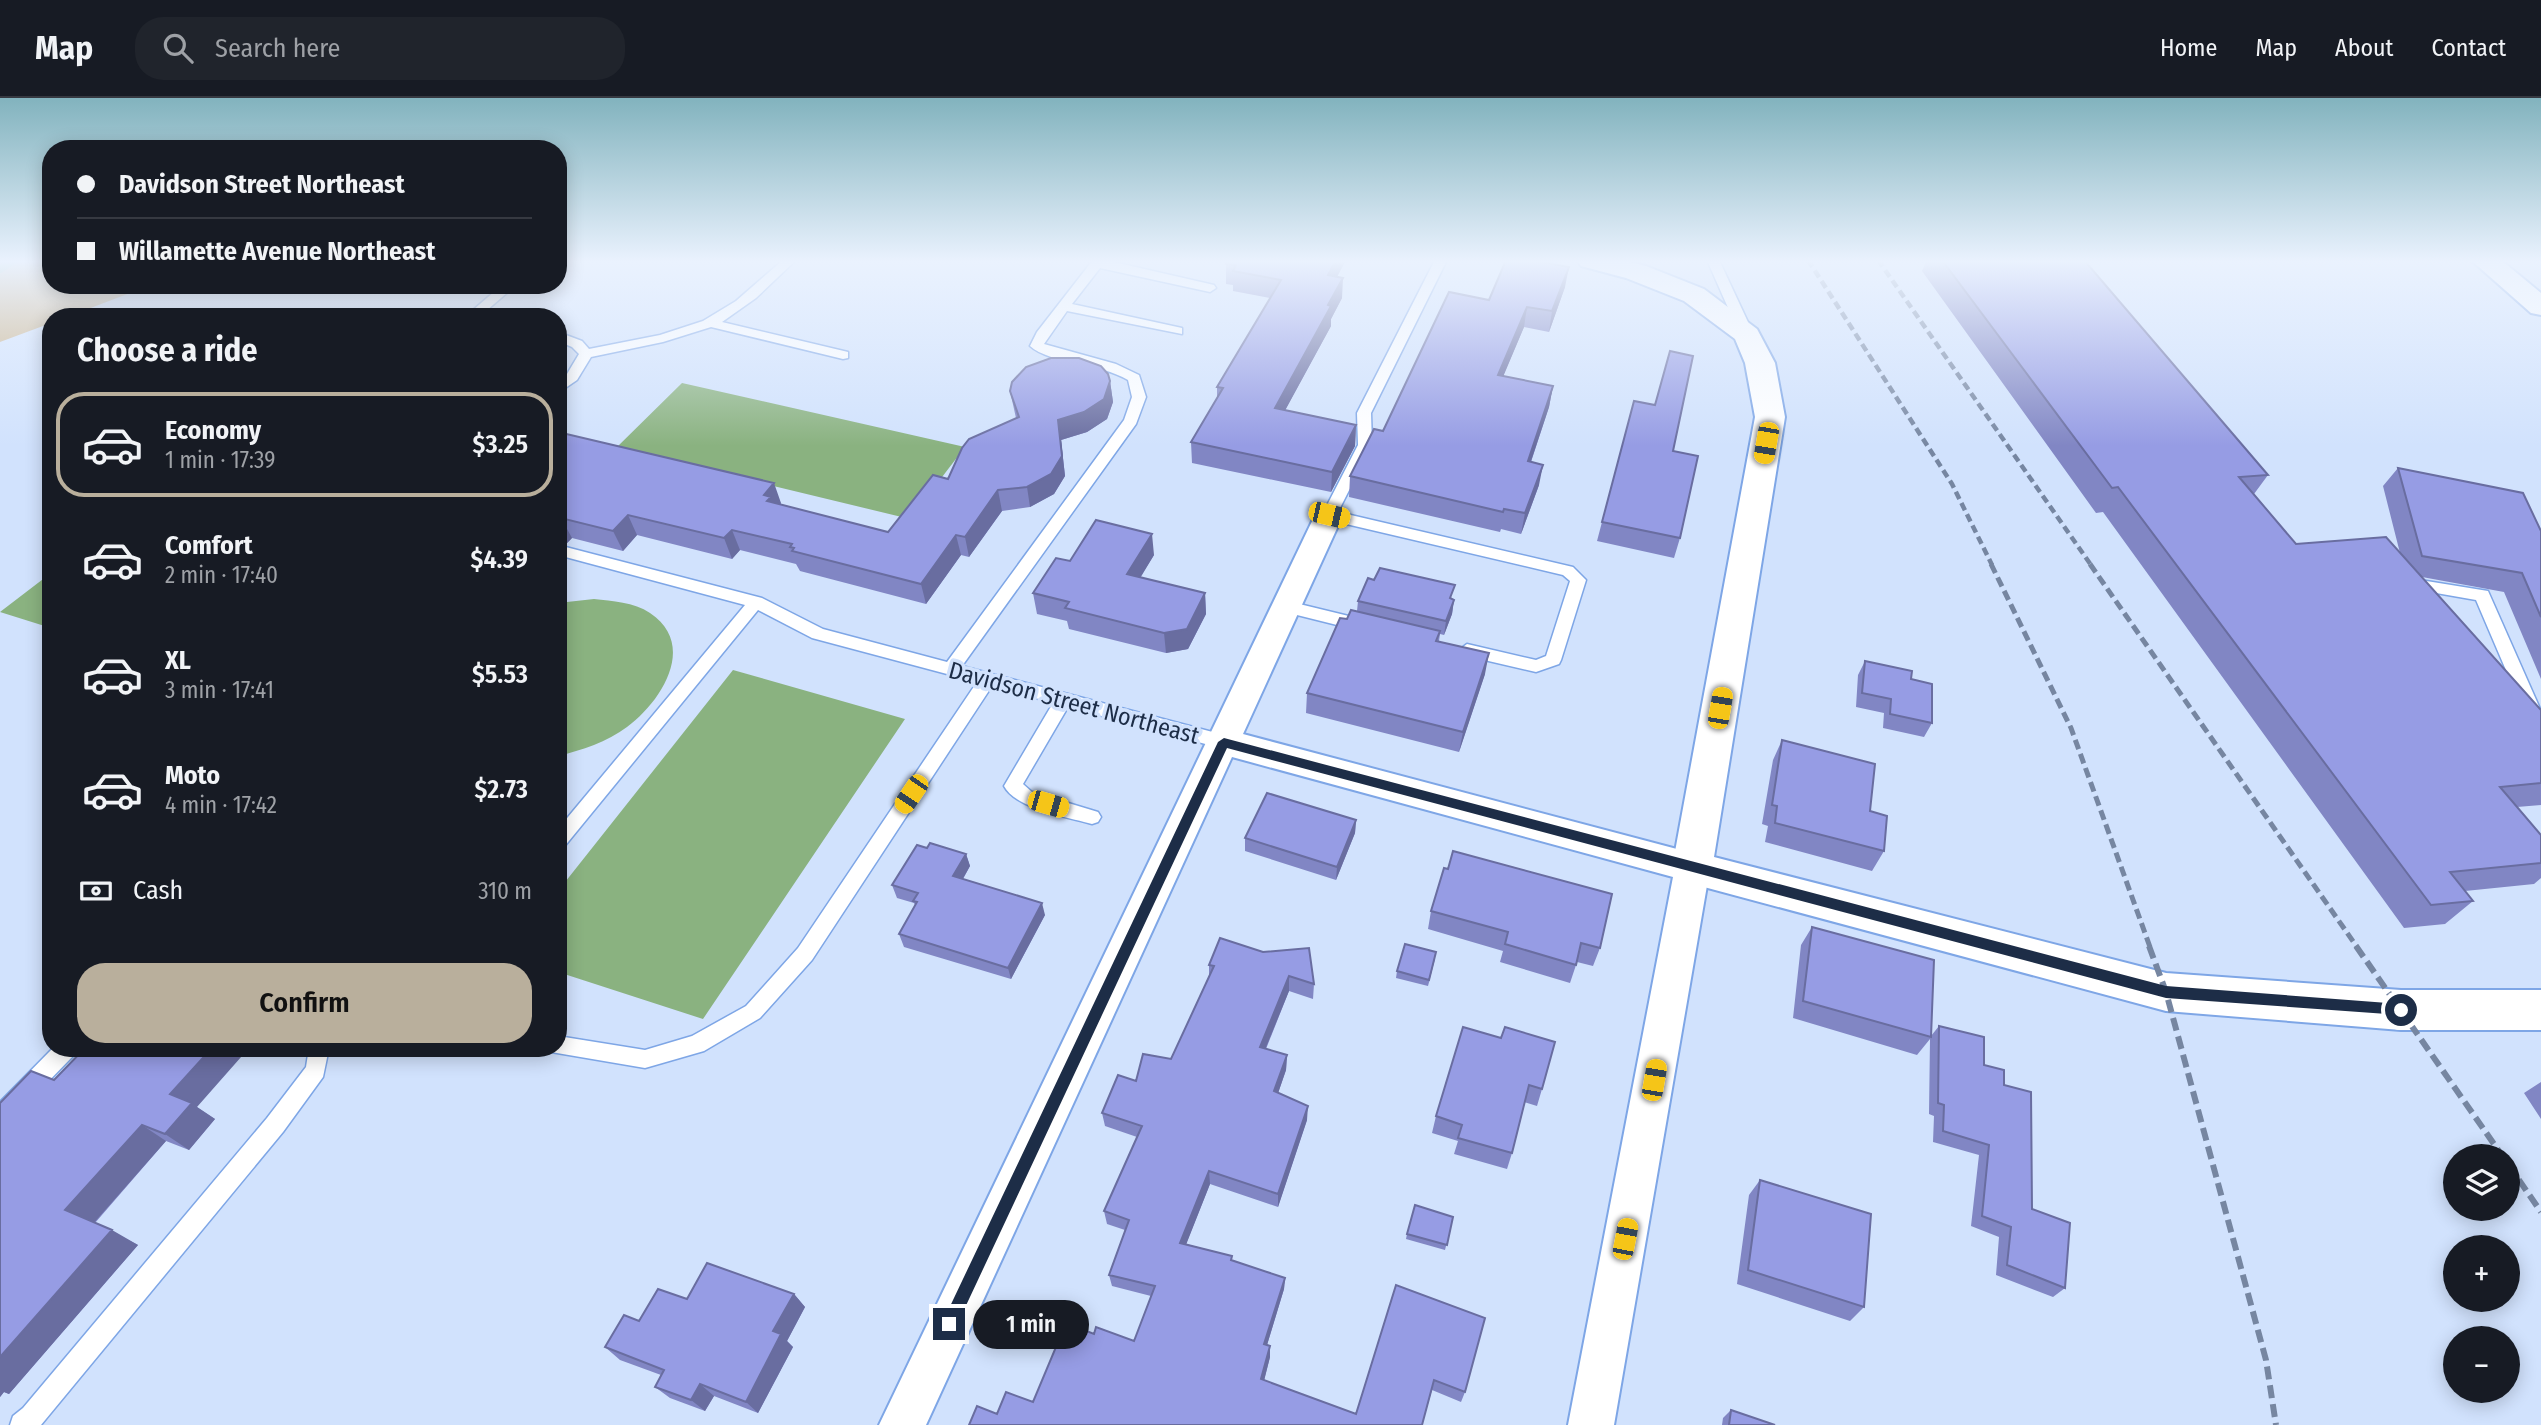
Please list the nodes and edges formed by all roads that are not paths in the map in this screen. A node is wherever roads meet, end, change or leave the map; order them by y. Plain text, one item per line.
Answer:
1 (1052, 322) edge
2 (1136, 322) edge
3 (1410, 322) edge
4 (1730, 322) edge
5 (1741, 322) edge
6 (710, 323) joint
7 (1177, 331) dead end
8 (1747, 335) junction
9 (567, 340) edge
10 (586, 354) junction
11 (843, 355) dead end
12 (567, 381) edge
13 (1329, 515) junction
14 (567, 552) edge
15 (2417, 601) edge
16 (757, 602) junction
17 (1287, 607) junction
18 (1379, 629) edge
19 (1457, 648) edge
20 (950, 670) junction
21 (987, 680) junction
22 (1062, 700) junction
23 (2514, 708) edge
24 (2541, 731) edge
25 (2541, 737) edge
26 (1224, 742) junction
27 (1092, 817) dead end
28 (567, 831) edge
29 (1692, 868) junction
30 (2541, 1010) edge
31 (567, 1046) edge
32 (58, 1057) edge
33 (318, 1057) edge
34 (0, 1117) edge
35 (22, 1425) edge
36 (902, 1425) edge
37 (1591, 1425) edge

1 - 20 lane
2 - 7 lane
3 - 13 lane
4 - 8 street
5 - 8 lane
6 - 10 lane
6 - 11 lane
8 - 29 street
9 - 10 lane
10 - 12 lane
13 - 17 street
13 - 19 lane
14 - 16 lane, Davidson Street Northeast
15 - 24 lane
16 - 20 lane, Davidson Street Northeast
16 - 28 lane
17 - 18 lane
17 - 26 street
20 - 21 lane, Davidson Street Northeast
21 - 22 lane, Davidson Street Northeast
21 - 31 lane
22 - 26 lane, Davidson Street Northeast
22 - 27 lane
23 - 25 lane
26 - 29 street, Davidson Street Northeast
26 - 36 street
29 - 30 street, Davidson Street Northeast
29 - 37 street
32 - 34 lane
33 - 35 lane

